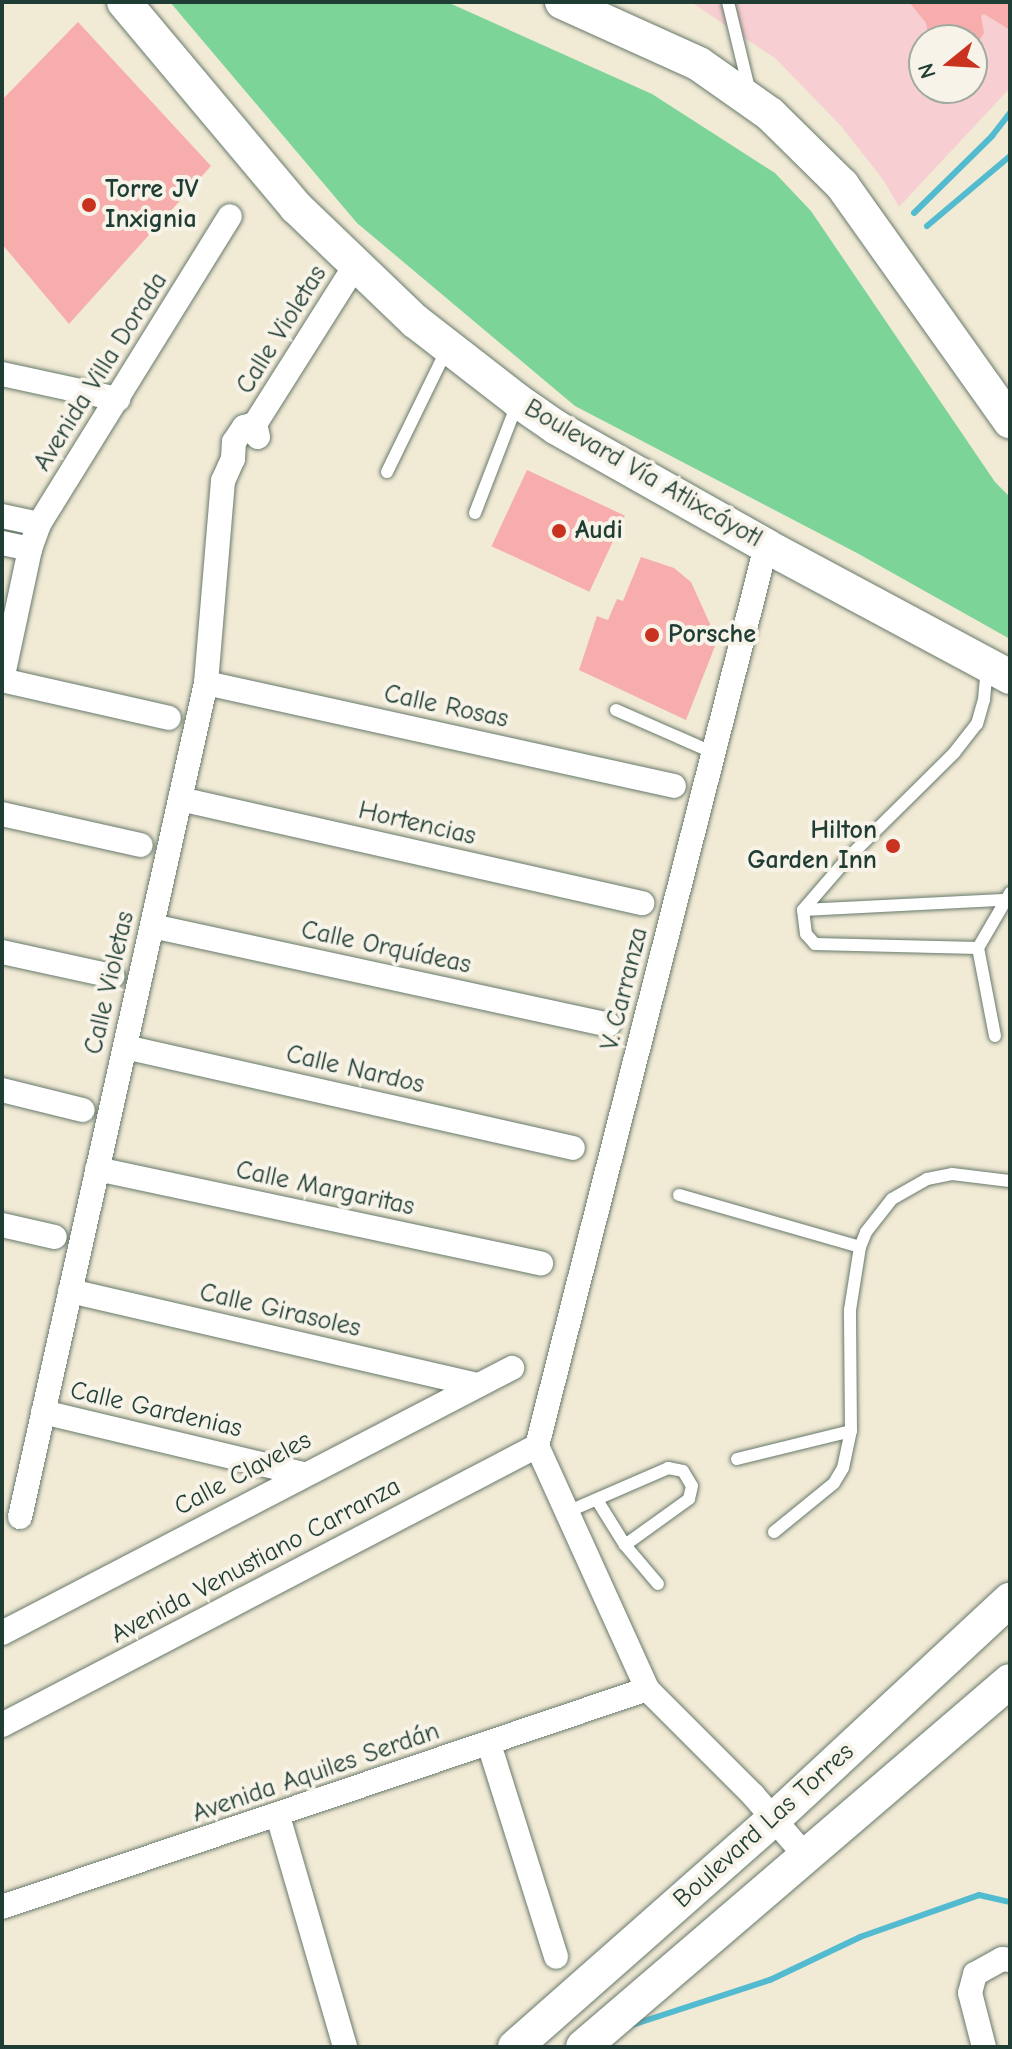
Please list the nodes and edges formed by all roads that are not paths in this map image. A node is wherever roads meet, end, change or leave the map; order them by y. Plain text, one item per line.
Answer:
1 (124, 2) edge
2 (562, 2) edge
3 (728, 2) edge
4 (752, 100) junction
5 (230, 216) dead end
6 (355, 266) junction
7 (448, 347) junction
8 (2, 374) edge
9 (118, 399) junction
10 (518, 401) junction
11 (1010, 421) edge
12 (387, 472) dead end
13 (475, 513) dead end
14 (2, 516) edge
15 (39, 524) junction
16 (2, 543) edge
17 (766, 546) junction
18 (30, 549) junction
19 (997, 671) edge
20 (2, 680) edge
21 (206, 683) junction
22 (1010, 701) edge
23 (616, 710) dead end
24 (169, 718) dead end
25 (714, 753) junction
26 (674, 786) dead end
27 (180, 799) junction
28 (2, 814) edge
29 (141, 845) dead end
30 (1007, 896) edge
31 (642, 903) dead end
32 (803, 910) junction
33 (152, 926) junction
34 (978, 948) junction
35 (2, 952) edge
36 (112, 976) dead end
37 (608, 1025) dead end
38 (995, 1036) dead end
39 (125, 1047) junction
40 (2, 1090) edge
41 (83, 1110) dead end
42 (573, 1148) dead end
43 (97, 1169) junction
44 (1010, 1181) edge
45 (679, 1195) dead end
46 (2, 1225) edge
47 (55, 1237) dead end
48 (860, 1247) junction
49 (541, 1263) dead end
50 (70, 1291) junction
51 (512, 1368) dead end
52 (477, 1385) junction
53 (43, 1412) junction
54 (851, 1431) junction
55 (537, 1446) junction
56 (737, 1459) dead end
57 (303, 1474) junction
58 (597, 1500) junction
59 (567, 1512) junction
60 (20, 1517) dead end
61 (774, 1532) dead end
62 (625, 1545) junction
63 (658, 1584) dead end
64 (1010, 1600) edge
65 (2, 1633) edge
66 (1010, 1681) edge
67 (647, 1689) junction
68 (2, 1725) edge
69 (489, 1744) junction
70 (278, 1816) junction
71 (774, 1819) junction
72 (804, 1854) junction
73 (2, 1907) edge
74 (556, 1957) dead end
75 (1010, 1960) edge
76 (511, 2044) edge
77 (345, 2047) edge
78 (583, 2047) edge
79 (984, 2047) edge

1 - 6 main road, Boulevard Vía Atlixcáyotl
2 - 4 main road
3 - 4 lane
4 - 11 main road
5 - 9 street, Avenida Villa Dorada
6 - 7 main road, Boulevard Vía Atlixcáyotl
6 - 21 street, Calle Violetas
7 - 10 main road, Boulevard Vía Atlixcáyotl
7 - 12 lane
8 - 9 street
9 - 15 street, Avenida Villa Dorada
10 - 13 lane
10 - 17 main road, Boulevard Vía Atlixcáyotl
14 - 15 street
15 - 18 street, Avenida Villa Dorada
16 - 18 street
17 - 19 main road, Boulevard Vía Atlixcáyotl
17 - 25 street, V. Carranza
18 - 20 street, Avenida Villa Dorada
19 - 22 main road
19 - 32 lane
20 - 24 street
21 - 26 street, Calle Rosas
21 - 27 street, Calle Violetas
23 - 25 lane
25 - 55 street, V. Carranza
27 - 31 street, Hortencias
27 - 33 street, Calle Violetas
28 - 29 street
30 - 32 lane
30 - 34 lane
32 - 34 lane
33 - 37 street, Calle Orquídeas
33 - 39 street, Calle Violetas
34 - 38 lane
35 - 36 street
39 - 42 street, Calle Nardos
39 - 43 street, Calle Violetas
40 - 41 street
43 - 49 street, Calle Margaritas
43 - 50 street, Calle Violetas
44 - 48 lane
45 - 48 lane
46 - 47 street
48 - 54 lane
50 - 52 street, Calle Girasoles
50 - 53 street, Calle Violetas
51 - 52 street, Calle Claveles
52 - 57 street, Calle Claveles
53 - 57 street, Calle Gardenias
53 - 60 street, Calle Violetas
54 - 56 lane
54 - 61 lane
55 - 59 street
55 - 68 street, Avenida Venustiano Carranza
57 - 65 street, Calle Claveles
58 - 59 lane
58 - 62 lane
58 - 62 lane
59 - 67 street
62 - 63 lane
64 - 71 main road, Boulevard Las Torres
66 - 72 main road, Boulevard Las Torres
67 - 69 street, Avenida Aquiles Serdán
67 - 71 street
69 - 70 street, Avenida Aquiles Serdán
69 - 74 street
70 - 73 street, Avenida Aquiles Serdán
70 - 77 street
71 - 72 street
71 - 76 main road, Boulevard Las Torres
72 - 78 main road, Boulevard Las Torres
75 - 79 street

